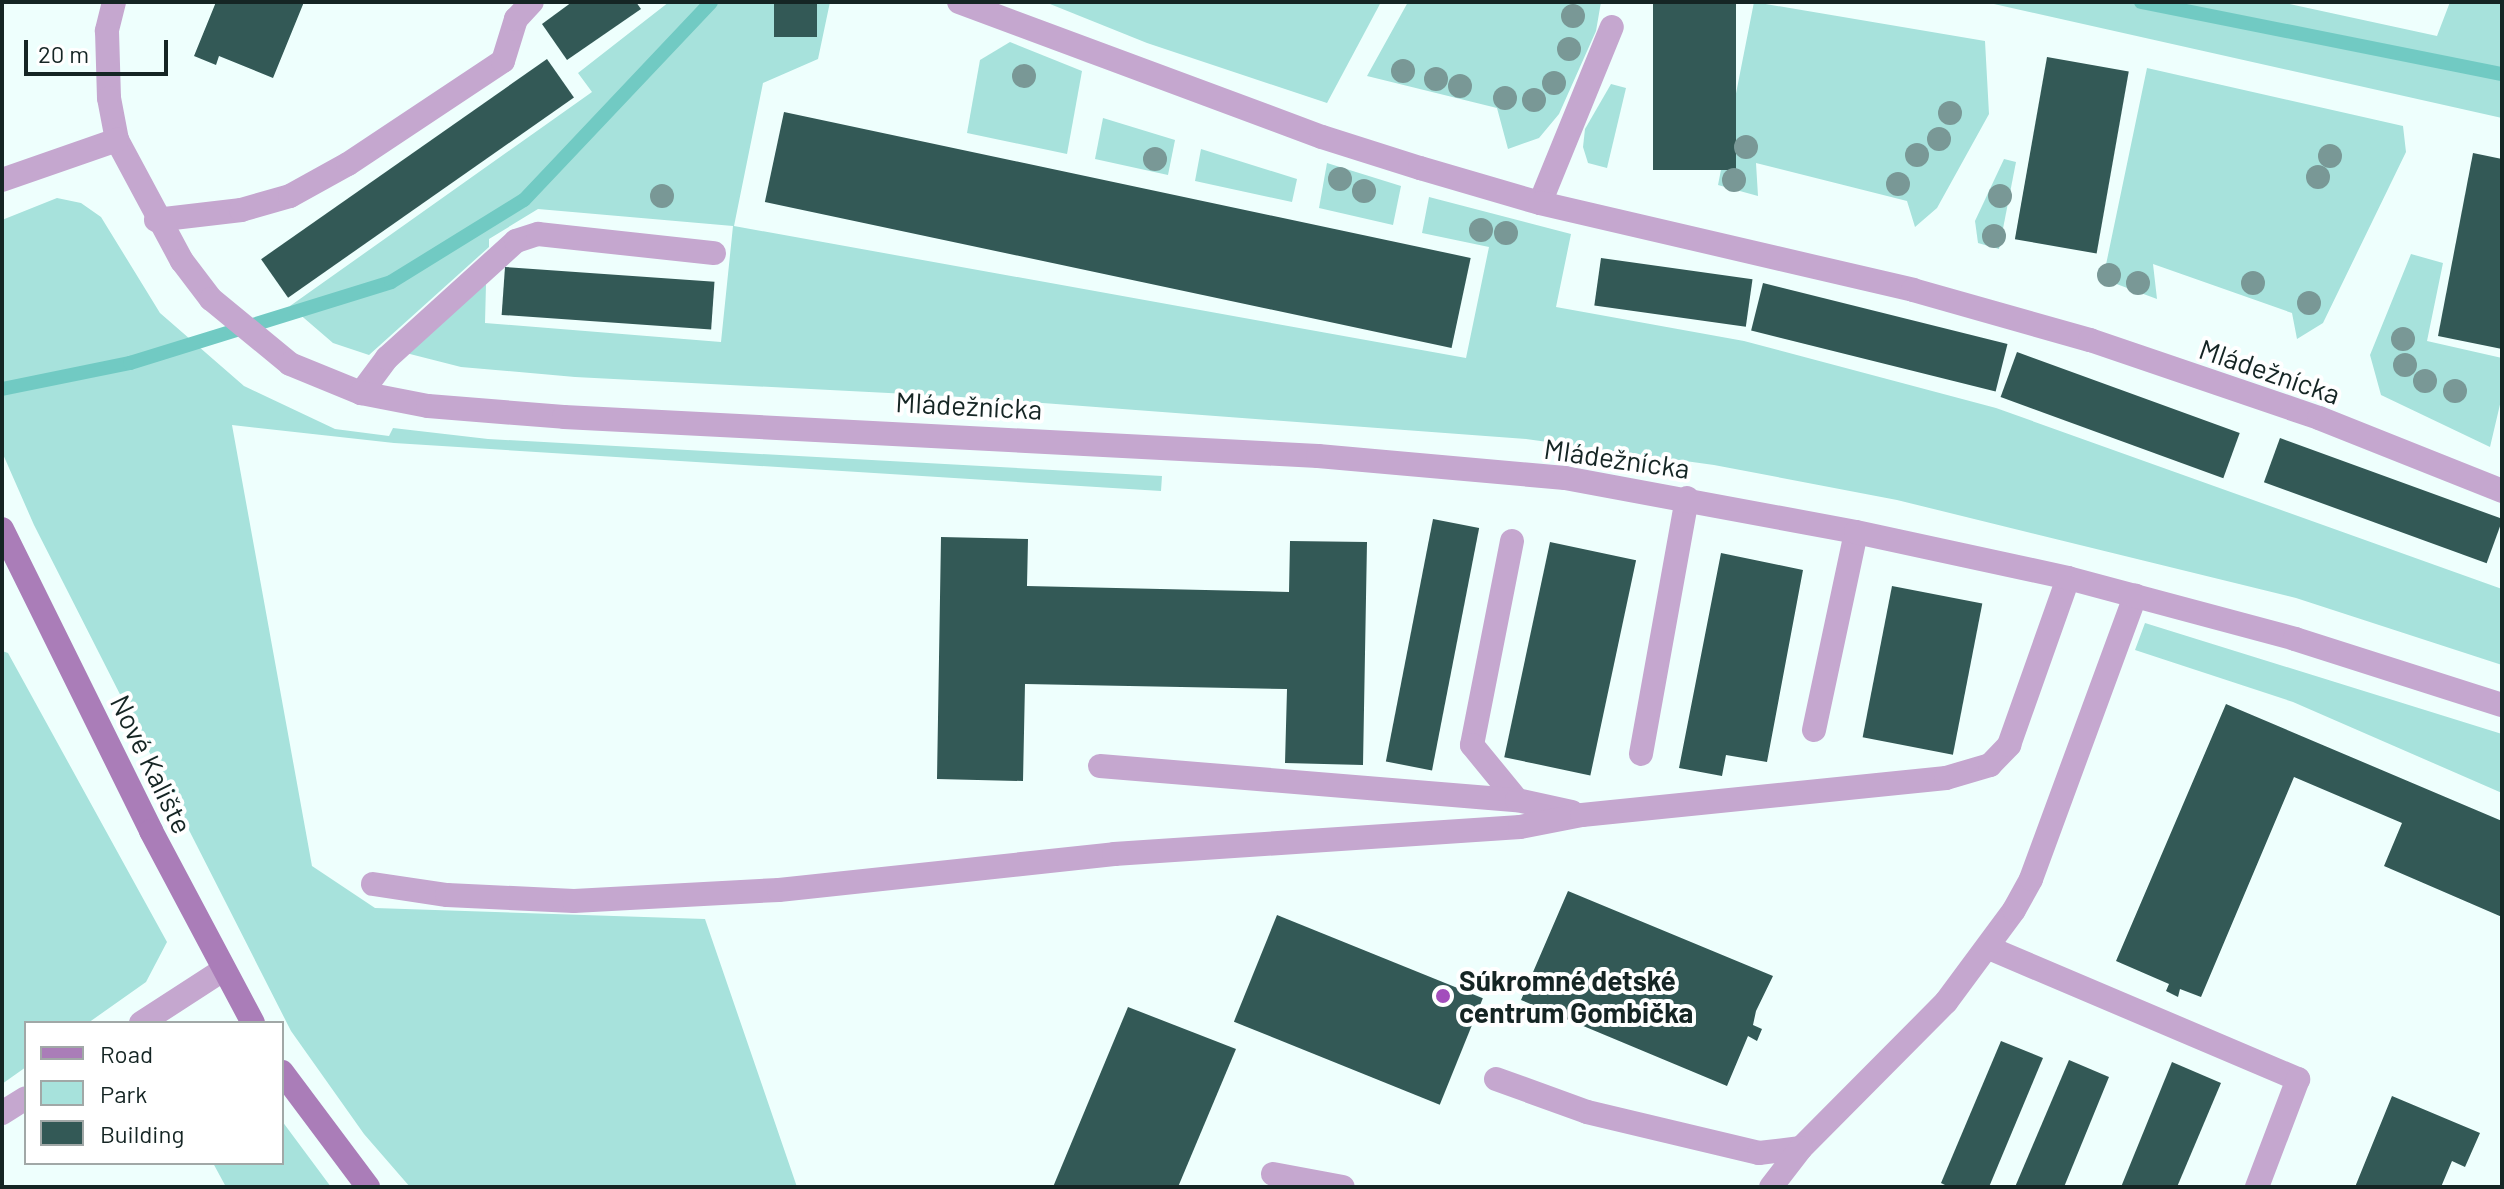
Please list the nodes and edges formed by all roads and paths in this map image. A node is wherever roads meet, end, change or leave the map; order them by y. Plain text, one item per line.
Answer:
1 (114, 2) edge
2 (532, 2) edge
3 (959, 2) edge
4 (1612, 27) dead end
5 (117, 140) junction
6 (2, 180) edge
7 (1540, 203) junction
8 (156, 220) junction
9 (714, 253) dead end
10 (361, 393) junction
11 (2502, 491) edge
12 (1687, 498) junction
13 (1856, 532) junction
14 (4, 533) edge
15 (1512, 541) dead end
16 (2068, 578) junction
17 (2135, 596) junction
18 (2502, 705) edge
19 (1814, 730) dead end
20 (1641, 754) dead end
21 (1100, 766) dead end
22 (1517, 800) junction
23 (1582, 815) junction
24 (373, 884) dead end
25 (1989, 948) junction
26 (223, 970) junction
27 (144, 1021) edge
28 (252, 1021) edge
29 (284, 1075) edge
30 (1496, 1079) dead end
31 (24, 1099) edge
32 (2, 1113) edge
33 (1801, 1148) junction
34 (1273, 1174) dead end
35 (368, 1187) edge
36 (1343, 1187) edge
37 (1771, 1187) edge
38 (2257, 1187) edge

1 - 5 street, Mládežnícka
2 - 8 street
3 - 7 street, Mládežnícka
4 - 7 street
5 - 6 street
5 - 8 street, Mládežnícka
7 - 11 street, Mládežnícka
8 - 10 street, Mládežnícka
9 - 10 street
10 - 12 street, Mládežnícka
12 - 13 street, Mládežnícka
12 - 20 street
13 - 16 street, Mládežnícka
13 - 19 street
14 - 26 street, Nové Kalište
15 - 22 street
16 - 17 street, Mládežnícka
16 - 23 street
17 - 18 street, Mládežnícka
17 - 25 street
21 - 22 street
22 - 23 street
23 - 24 street
25 - 33 street
25 - 38 street
26 - 27 street
26 - 28 street, Nové Kalište
29 - 35 street
30 - 33 street
31 - 32 street
33 - 37 street
34 - 36 street

